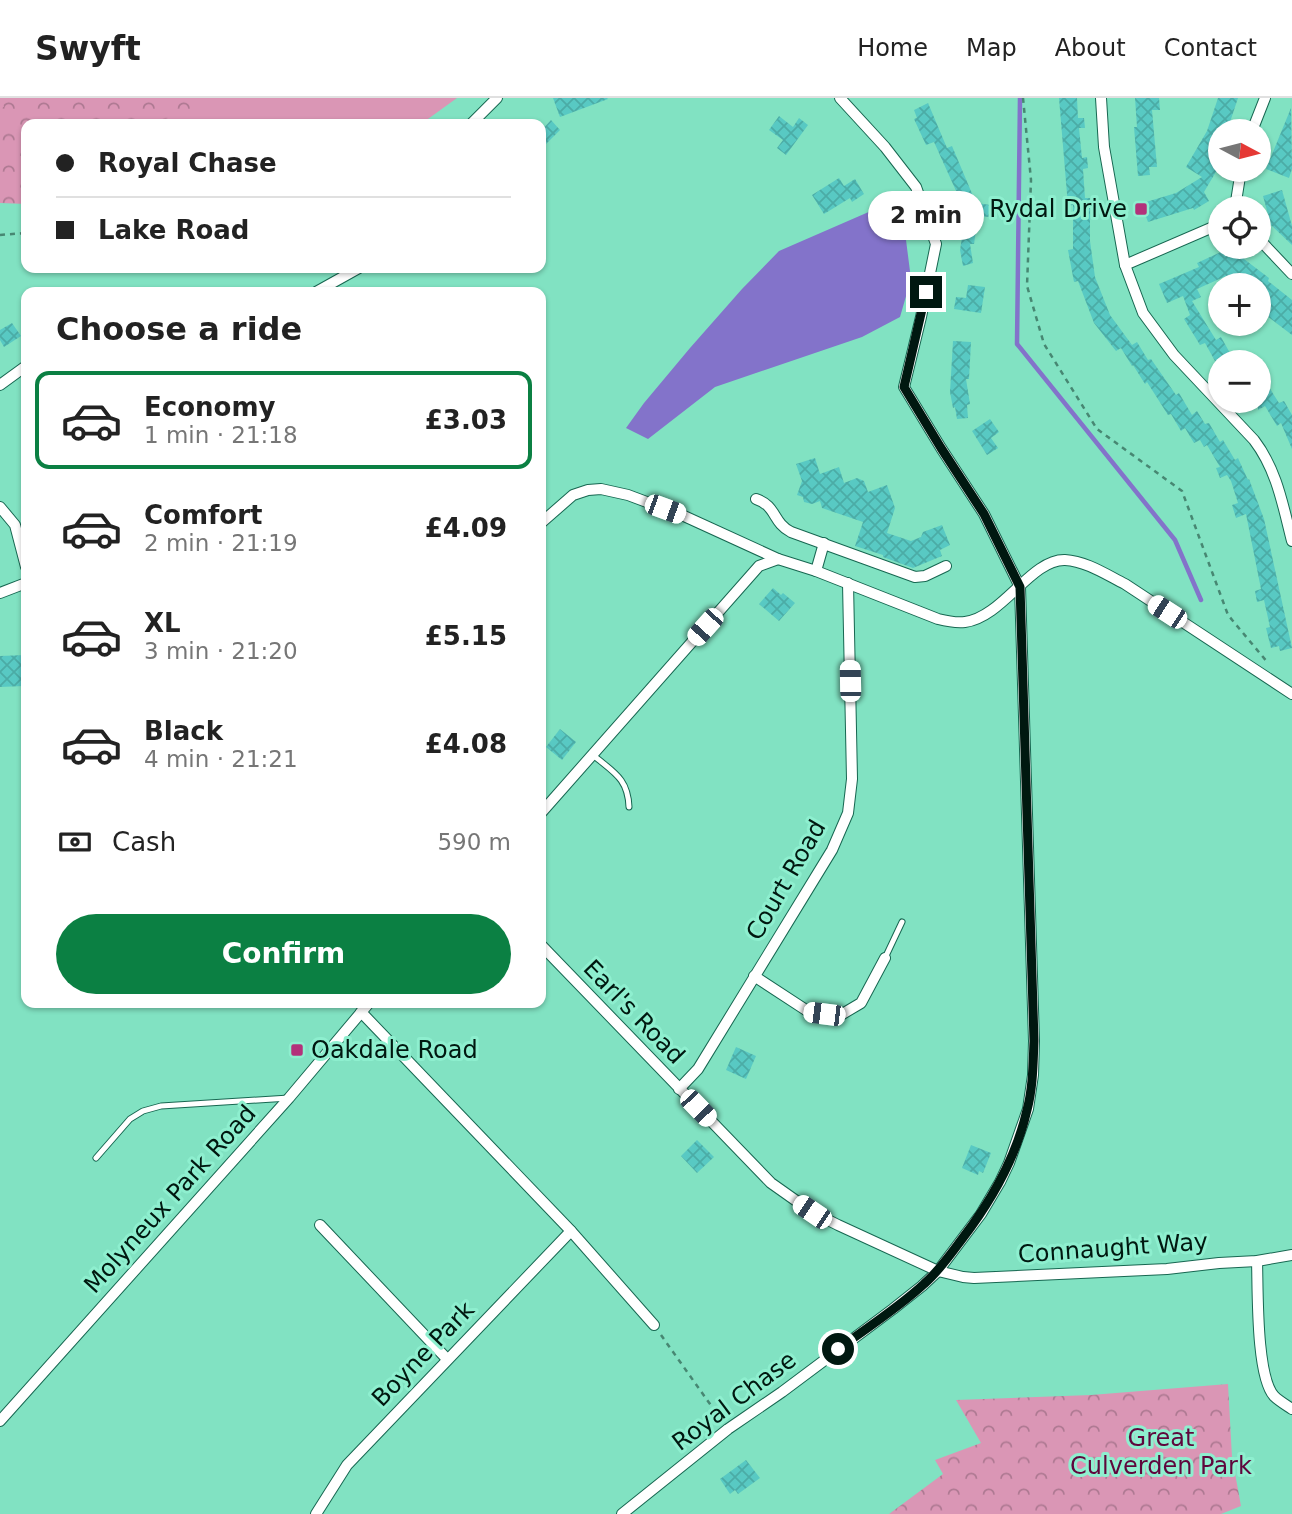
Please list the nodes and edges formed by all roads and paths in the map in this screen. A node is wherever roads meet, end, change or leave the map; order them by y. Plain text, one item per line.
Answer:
1 (497, 98) edge
2 (840, 98) edge
3 (1023, 98) edge
4 (1101, 98) edge
5 (1265, 98) edge
6 (476, 119) edge
7 (1257, 119) edge
8 (1208, 229) edge
9 (21, 233) edge
10 (0, 235) edge
11 (1271, 252) edge
12 (1125, 265) junction
13 (350, 273) edge
14 (1292, 274) edge
15 (325, 287) edge
16 (21, 370) edge
17 (0, 385) edge
18 (756, 499) dead end
19 (0, 507) edge
20 (546, 519) edge
21 (1292, 541) edge
22 (824, 543) junction
23 (21, 548) edge
24 (778, 559) junction
25 (946, 566) dead end
26 (816, 571) junction
27 (848, 583) junction
28 (21, 585) edge
29 (1020, 587) junction
30 (0, 593) edge
31 (1268, 663) dead end
32 (1292, 694) edge
33 (593, 755) junction
34 (546, 807) edge
35 (629, 807) dead end
36 (902, 922) dead end
37 (546, 950) edge
38 (885, 958) joint
39 (754, 976) junction
40 (365, 1008) edge
41 (361, 1012) junction
42 (679, 1089) junction
43 (289, 1098) junction
44 (96, 1158) dead end
45 (320, 1225) dead end
46 (570, 1231) junction
47 (1292, 1255) edge
48 (1257, 1261) junction
49 (938, 1271) junction
50 (654, 1325) joint
51 (447, 1359) junction
52 (1292, 1409) edge
53 (0, 1421) edge
54 (728, 1429) junction
55 (316, 1514) edge
56 (622, 1514) edge

1 - 6 street
2 - 29 street
3 - 31 path
4 - 12 street
5 - 7 street
8 - 12 street
9 - 10 path
11 - 14 street
12 - 21 street
13 - 15 street
16 - 17 street
18 - 22 street
19 - 23 street
20 - 24 street
22 - 25 street
22 - 26 street
24 - 26 street
24 - 33 street
26 - 27 street
27 - 29 street
27 - 39 street, Court Road
28 - 30 street
29 - 32 street
29 - 49 street, Royal Chase
33 - 34 street
33 - 35 lane
36 - 38 lane
37 - 42 street, Earl's Road
38 - 39 street
39 - 42 street, Court Road
40 - 41 street, Molyneux Park Road
41 - 43 street, Molyneux Park Road
41 - 46 street
42 - 49 street, Earl's Road
43 - 44 lane
43 - 53 street, Molyneux Park Road
45 - 51 street
46 - 50 street
46 - 51 street, Boyne Park
47 - 48 street, Connaught Way
48 - 49 street, Connaught Way
48 - 52 street
49 - 54 street, Royal Chase
50 - 54 path
51 - 55 street, Boyne Park
54 - 56 street, Royal Chase

